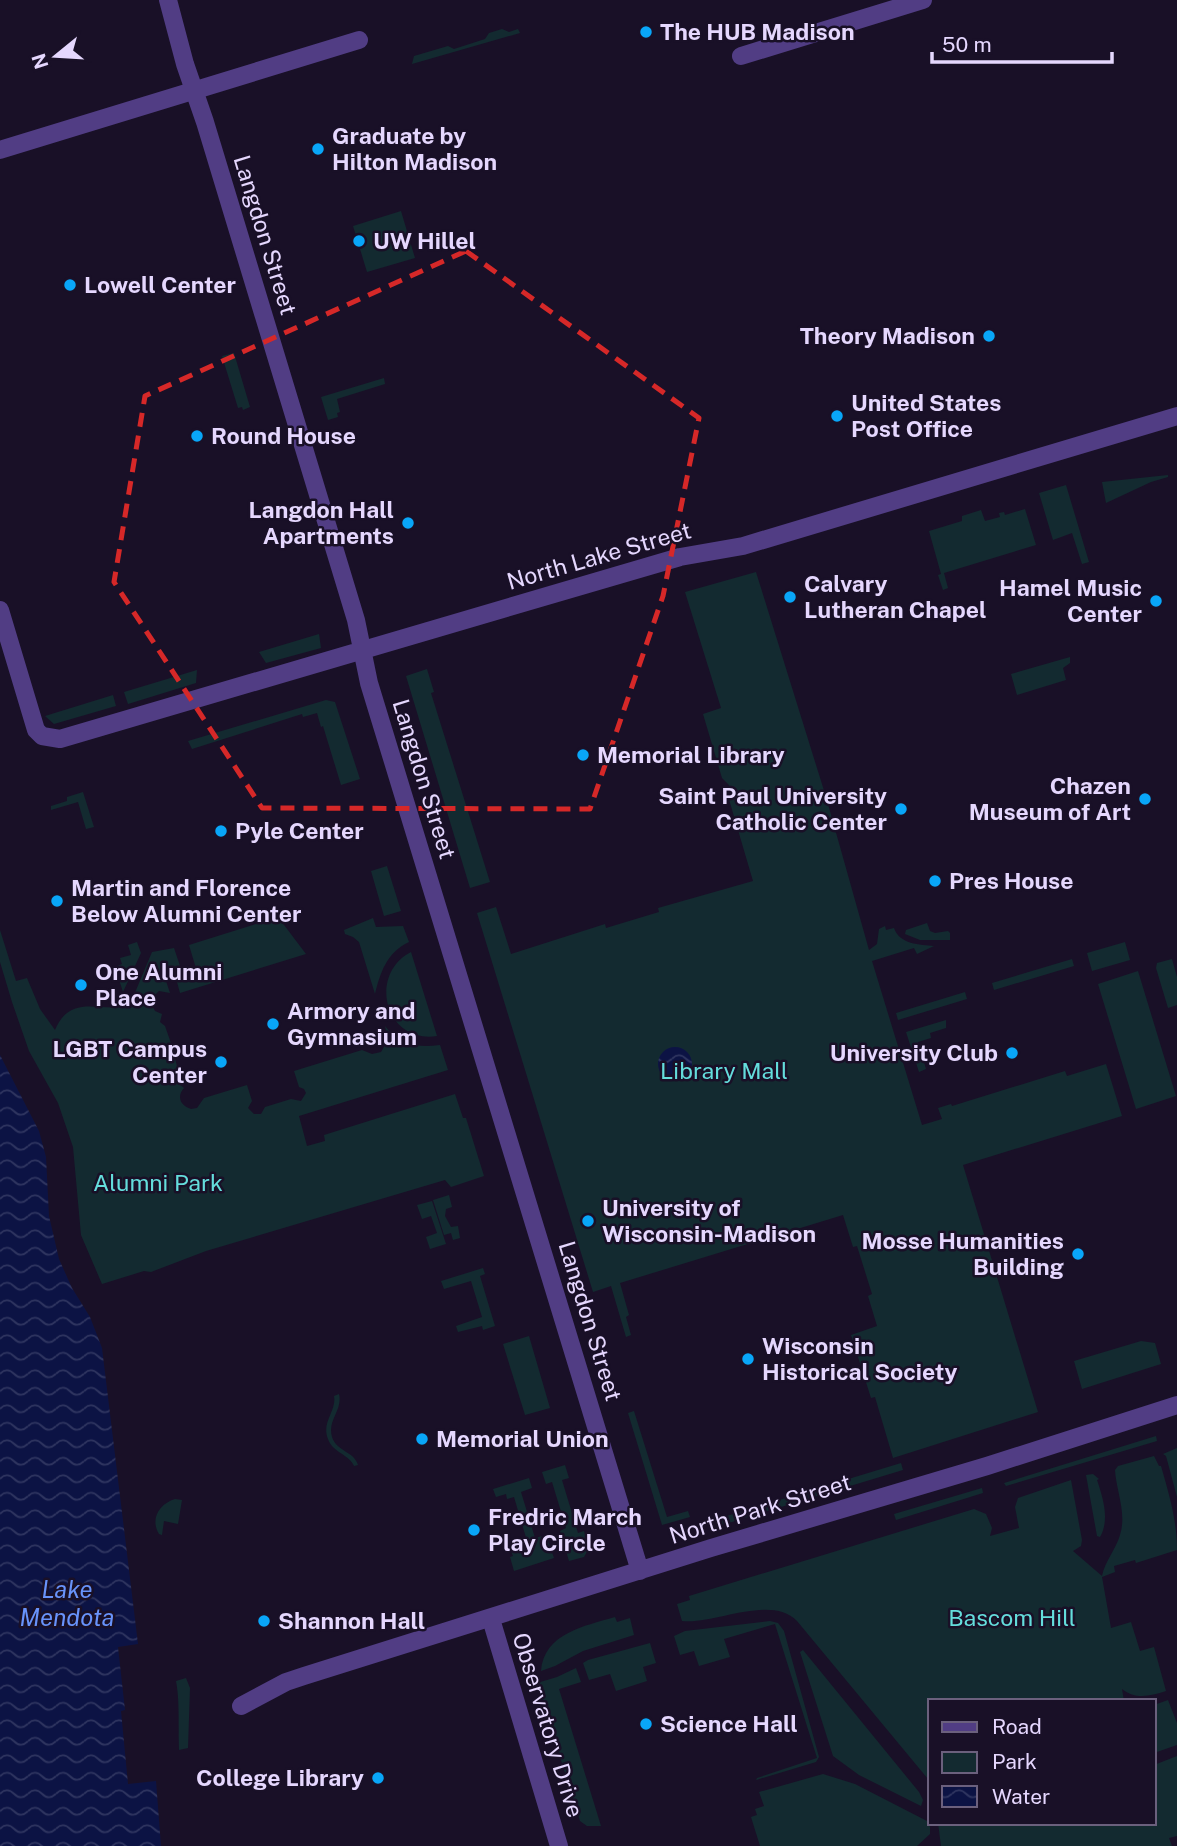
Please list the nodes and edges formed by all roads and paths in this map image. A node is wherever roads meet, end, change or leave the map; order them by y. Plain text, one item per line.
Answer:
1 (168, 0) edge
2 (923, 0) edge
3 (359, 40) dead end
4 (741, 56) dead end
5 (194, 91) junction
6 (0, 150) edge
7 (1177, 416) edge
8 (0, 610) edge
9 (363, 651) junction
10 (1177, 1405) edge
11 (640, 1571) junction
12 (491, 1619) junction
13 (241, 1706) dead end
14 (559, 1846) edge

1 - 5 street, Langdon Street
2 - 4 street
3 - 5 street
5 - 6 street
5 - 9 street, Langdon Street
7 - 9 street, North Lake Street
8 - 9 street, North Lake Street
9 - 11 street, Langdon Street
10 - 11 street, North Park Street
11 - 12 street, North Park Street
12 - 13 street, North Park Street
12 - 14 street, Observatory Drive

